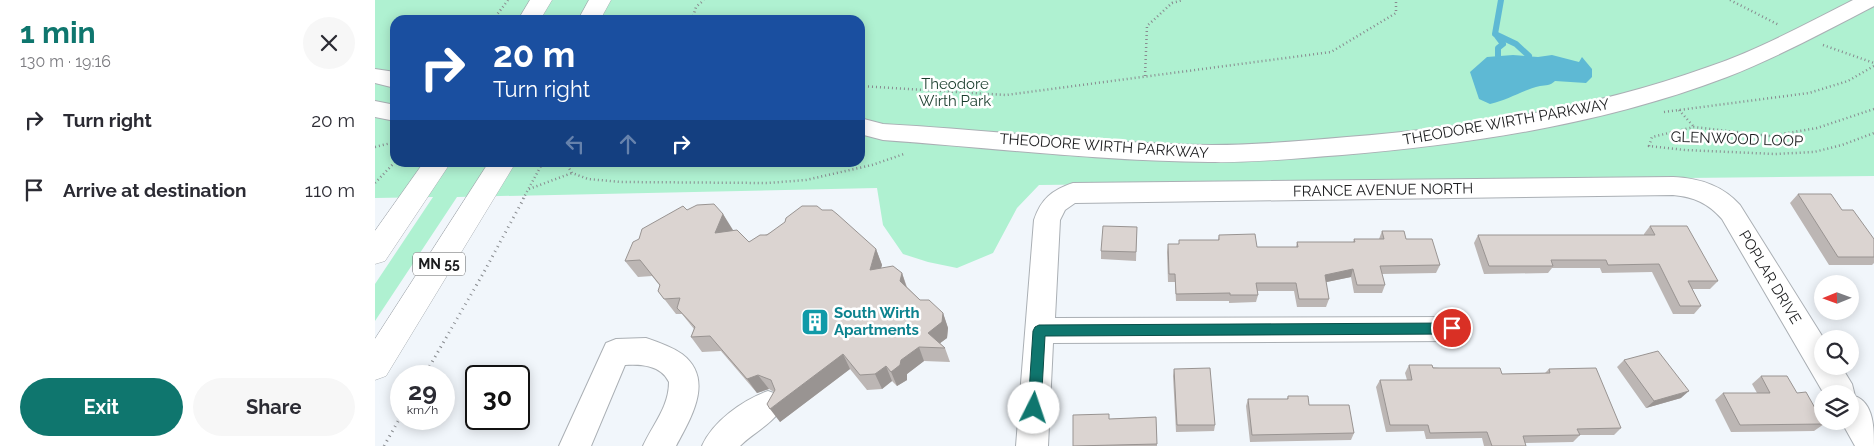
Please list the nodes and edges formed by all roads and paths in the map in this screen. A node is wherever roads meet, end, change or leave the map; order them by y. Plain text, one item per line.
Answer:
1 (508, 0) edge
2 (541, 0) edge
3 (601, 0) edge
4 (704, 0) edge
5 (1183, 0) edge
6 (1397, 0) edge
7 (1869, 0) edge
8 (497, 15) edge
9 (532, 15) edge
10 (592, 15) edge
11 (694, 15) edge
12 (375, 76) edge
13 (1145, 76) junction
14 (390, 79) edge
15 (865, 86) edge
16 (375, 109) edge
17 (1874, 109) edge
18 (1679, 110) dead end
19 (390, 112) edge
20 (865, 127) edge
21 (1694, 127) junction
22 (883, 132) junction
23 (1874, 133) edge
24 (865, 134) edge
25 (390, 143) edge
26 (375, 147) edge
27 (390, 167) edge
28 (434, 167) edge
29 (500, 167) edge
30 (540, 167) edge
31 (572, 173) dead end
32 (375, 182) edge
33 (529, 189) junction
34 (1713, 194) joint
35 (375, 252) edge
36 (1452, 328) dead end
37 (1039, 331) junction
38 (1814, 350) edge
39 (430, 365) edge
40 (375, 366) edge
41 (768, 405) edge
42 (1859, 423) edge
43 (393, 430) edge
44 (384, 446) edge
45 (575, 446) edge
46 (659, 446) edge
47 (718, 446) edge
48 (1032, 446) edge
49 (1873, 446) edge

1 - 8 path
2 - 9 main road
3 - 10 main road
4 - 11 path
5 - 13 path
6 - 13 path
7 - 22 street, THEODORE WIRTH PARKWAY
12 - 14 street
13 - 15 path
16 - 19 street
17 - 21 path, GLENWOOD LOOP
18 - 21 path, GLENWOOD LOOP
20 - 22 street, THEODORE WIRTH PARKWAY
21 - 23 path, GLENWOOD LOOP
22 - 24 street, THEODORE WIRTH PARKWAY
25 - 26 path
27 - 32 path
28 - 35 main road
29 - 40 main road, MN 55
30 - 33 path
31 - 33 path
33 - 39 path
34 - 37 street, FRANCE AVENUE NORTH
34 - 38 street, POPLAR DRIVE
36 - 37 street
37 - 48 street
41 - 47 street
42 - 49 street
43 - 44 path
45 - 46 street

